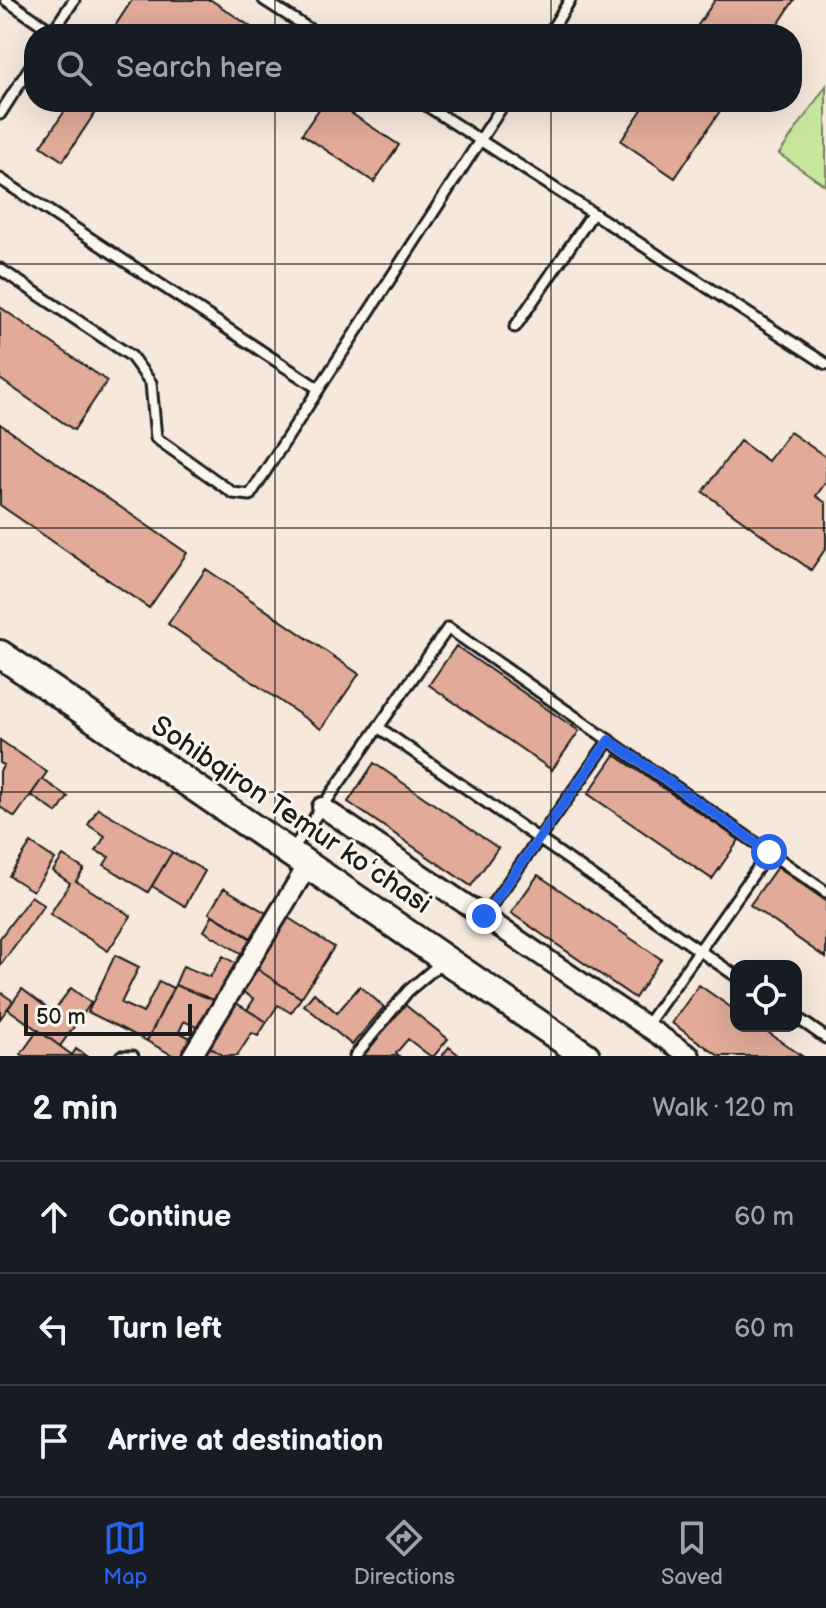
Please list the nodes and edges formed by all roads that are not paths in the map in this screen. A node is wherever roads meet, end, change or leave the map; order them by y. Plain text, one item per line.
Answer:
1 (6, 0) edge
2 (74, 0) edge
3 (264, 0) edge
4 (570, 0) edge
5 (39, 24) edge
6 (58, 24) edge
7 (301, 24) edge
8 (555, 24) edge
9 (24, 77) edge
10 (436, 112) edge
11 (499, 112) edge
12 (0, 114) edge
13 (481, 141) junction
14 (0, 179) edge
15 (593, 213) junction
16 (0, 269) edge
17 (515, 327) dead end
18 (826, 364) edge
19 (319, 389) junction
20 (0, 654) edge
21 (378, 727) junction
22 (609, 740) junction
23 (322, 807) junction
24 (539, 839) junction
25 (769, 852) junction
26 (299, 859) junction
27 (826, 892) edge
28 (484, 916) junction
29 (700, 950) junction
30 (445, 960) junction
31 (730, 972) edge
32 (802, 1021) edge
33 (646, 1026) junction
34 (826, 1038) edge
35 (121, 1056) edge
36 (133, 1056) edge
37 (192, 1056) edge
38 (355, 1056) edge
39 (586, 1056) edge
40 (690, 1056) edge

1 - 5 lane
2 - 6 lane
3 - 7 lane
4 - 8 lane
9 - 12 lane
10 - 13 lane
11 - 13 lane
13 - 15 lane
13 - 19 lane
14 - 19 lane
15 - 17 lane
15 - 18 lane
16 - 19 lane
20 - 26 main road, Sohibqiron Temur koʻchasi
21 - 22 lane
21 - 23 lane
21 - 24 lane
22 - 24 lane
22 - 25 lane
23 - 26 lane
23 - 28 street
24 - 28 lane
24 - 29 lane
25 - 27 lane
25 - 29 lane
26 - 30 main road, Sohibqiron Temur koʻchasi
26 - 37 street
28 - 33 street
29 - 31 lane
29 - 33 lane
30 - 38 lane
30 - 39 main road, Sohibqiron Temur koʻchasi
32 - 34 lane
33 - 40 street
35 - 36 lane

